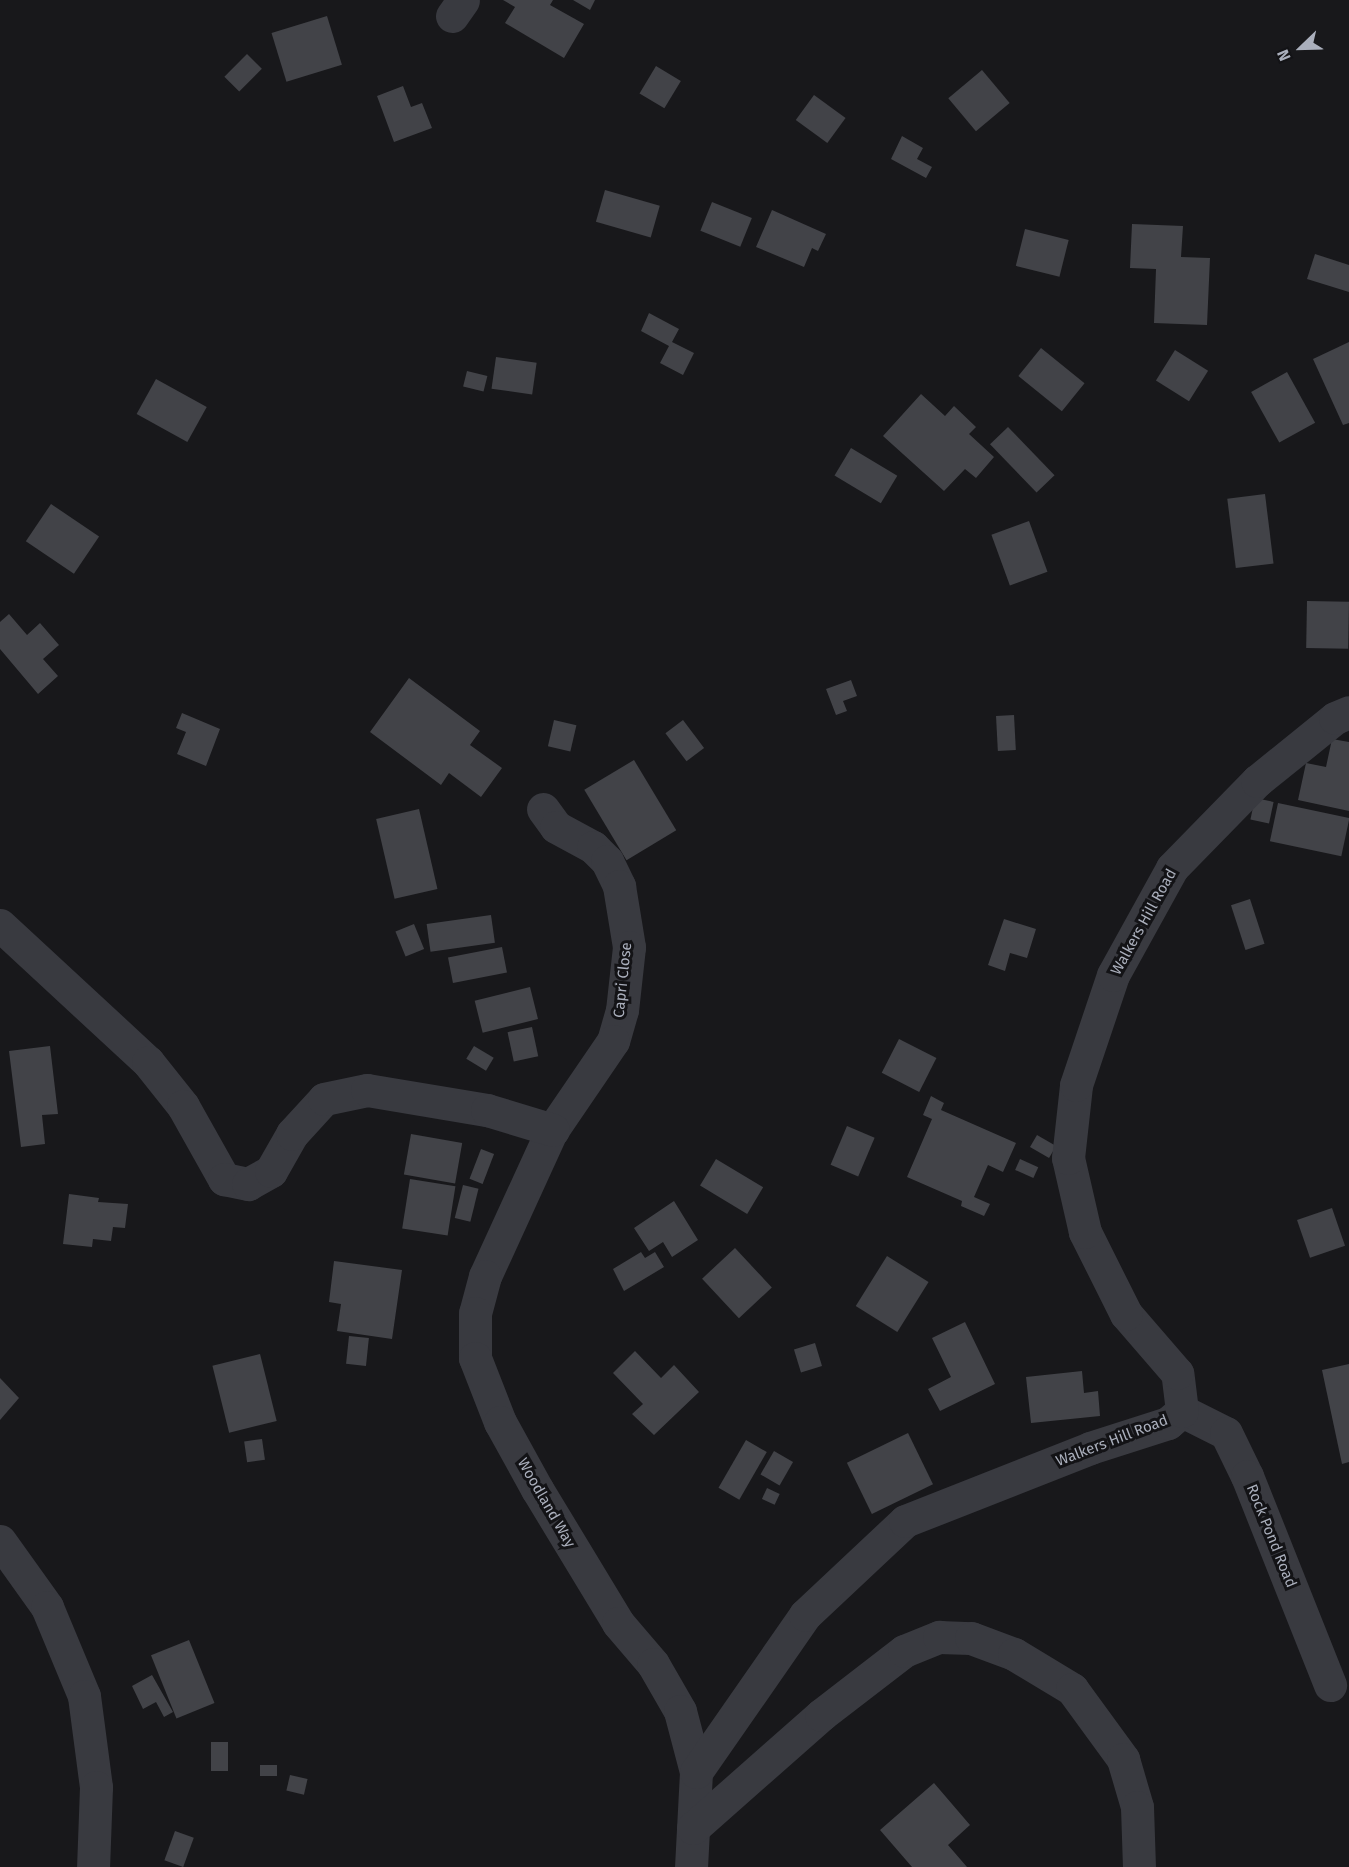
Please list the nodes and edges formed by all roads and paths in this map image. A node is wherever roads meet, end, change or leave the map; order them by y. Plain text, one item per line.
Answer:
1 (1349, 712) edge
2 (543, 809) dead end
3 (0, 925) edge
4 (553, 1130) junction
5 (1182, 1411) junction
6 (0, 1540) edge
7 (1330, 1686) dead end
8 (696, 1772) junction
9 (693, 1828) junction
10 (93, 1867) edge
11 (691, 1867) edge
12 (1140, 1867) edge

1 - 5 street, Walkers Hill Road
2 - 4 street, Capri Close
3 - 4 street
4 - 8 street, Woodland Way
5 - 7 street, Rock Pond Road
5 - 8 street, Walkers Hill Road
6 - 10 street
8 - 9 street, Woodland Way
9 - 11 street, Woodland Way
9 - 12 street

